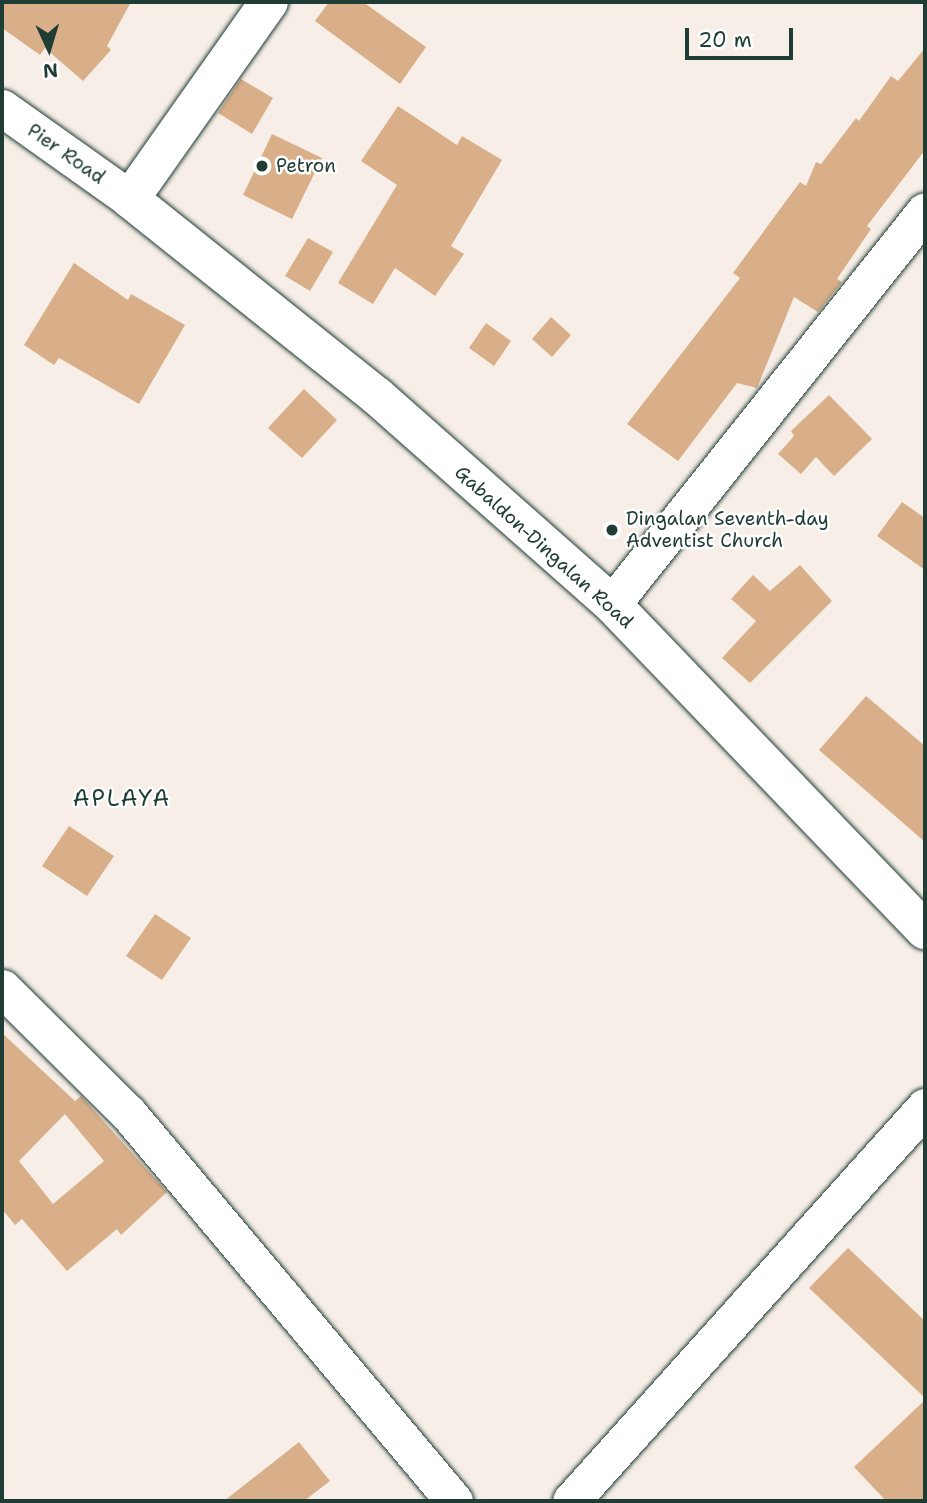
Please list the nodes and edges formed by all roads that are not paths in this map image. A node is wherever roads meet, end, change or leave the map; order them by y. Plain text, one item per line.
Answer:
1 (269, 2) edge
2 (2, 108) edge
3 (130, 199) junction
4 (925, 211) edge
5 (612, 604) junction
6 (925, 930) edge
7 (2, 988) edge
8 (925, 1108) edge
9 (454, 1501) edge
10 (571, 1501) edge

1 - 3 main road
2 - 3 street, Pier Road
3 - 5 main road, Gabaldon-Dingalan Road
4 - 5 street
5 - 6 main road, Gabaldon-Dingalan Road
7 - 9 street
8 - 10 street

